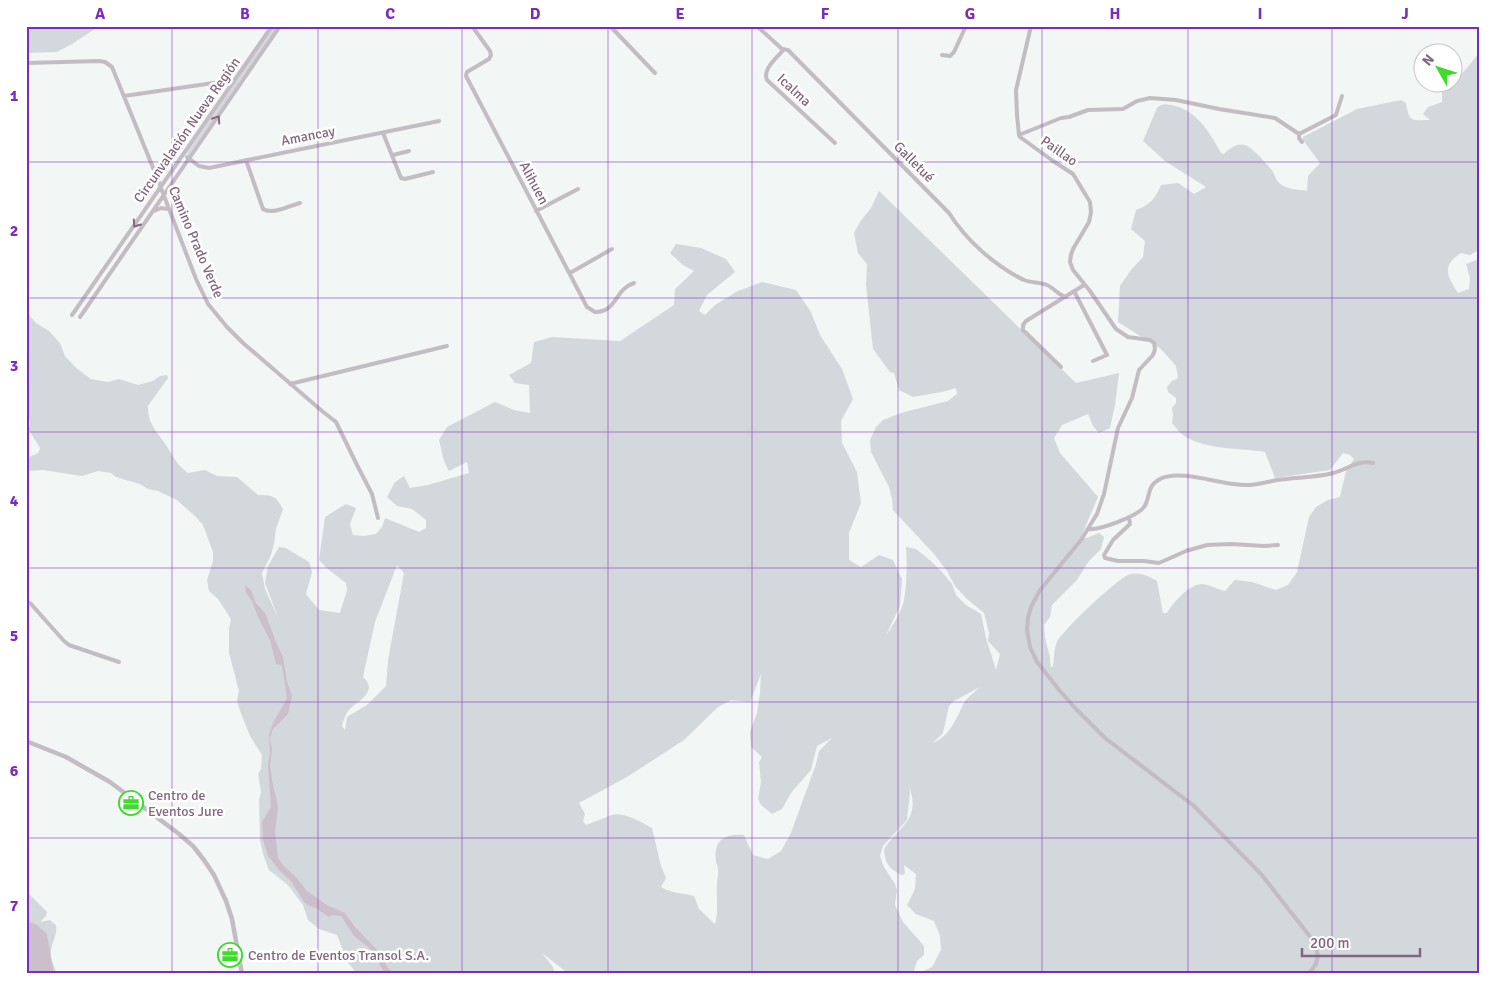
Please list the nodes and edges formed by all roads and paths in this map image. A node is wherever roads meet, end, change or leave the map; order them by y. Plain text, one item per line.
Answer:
1 (272, 26) edge
2 (280, 26) edge
3 (472, 26) edge
4 (610, 26) edge
5 (757, 26) edge
6 (966, 26) edge
7 (1031, 26) edge
8 (784, 50) junction
9 (942, 55) dead end
10 (26, 64) edge
11 (655, 73) dead end
12 (234, 82) junction
13 (124, 96) junction
14 (1342, 96) dead end
15 (439, 121) dead end
16 (384, 133) junction
17 (1299, 134) junction
18 (1019, 135) junction
19 (1302, 142) dead end
20 (835, 143) dead end
21 (409, 152) dead end
22 (184, 155) junction
23 (392, 155) junction
24 (189, 159) junction
25 (246, 160) junction
26 (433, 172) dead end
27 (156, 175) junction
28 (167, 179) junction
29 (161, 188) junction
30 (578, 189) dead end
31 (164, 195) junction
32 (300, 203) dead end
33 (169, 209) junction
34 (536, 211) junction
35 (152, 212) junction
36 (120, 246) junction
37 (612, 249) dead end
38 (126, 251) junction
39 (570, 273) junction
40 (634, 283) dead end
41 (1084, 285) junction
42 (1074, 291) junction
43 (1066, 297) junction
44 (72, 315) dead end
45 (80, 317) dead end
46 (447, 346) dead end
47 (1092, 361) dead end
48 (1060, 367) dead end
49 (290, 384) junction
50 (1373, 463) dead end
51 (1130, 517) junction
52 (378, 518) dead end
53 (1088, 529) junction
54 (1278, 545) dead end
55 (26, 601) edge
56 (119, 662) dead end
57 (26, 741) edge
58 (242, 974) edge
59 (1308, 974) edge

1 - 12 street, Circunvalación Nueva Región
24 -> 2 street, Circunvalación Nueva Región
3 - 34 street, Alihuen
4 - 11 street
5 - 8 street, Galletué
6 - 9 street
7 - 18 street
8 - 20 street, Icalma
8 - 43 street, Galletué
10 - 13 street, Camino Prado Verde
12 - 13 street
12 - 22 street, Circunvalación Nueva Región
13 - 27 street, Camino Prado Verde
14 - 17 street
15 - 16 street, Amancay
16 - 23 street
16 - 25 street, Amancay
17 - 18 street
17 - 19 street
18 - 41 street, Paillao
21 - 23 street
22 - 24 street, Amancay
22 - 28 street, Circunvalación Nueva Región
23 - 26 street
24 - 25 street, Amancay
24 - 31 street, Circunvalación Nueva Región
25 - 32 street
27 - 28 street
27 - 29 street, Camino Prado Verde
28 - 29 street, Circunvalación Nueva Región
29 - 31 street, Camino Prado Verde
29 -> 36 street, Circunvalación Nueva Región
30 - 34 street
31 - 33 street, Camino Prado Verde
31 - 35 street, Circunvalación Nueva Región
33 - 35 street
33 - 49 street, Camino Prado Verde
34 - 39 street, Alihuen
35 - 38 street, Circunvalación Nueva Región
36 - 38 street
36 - 44 street, Circunvalación Nueva Región
37 - 39 street
38 - 45 street, Circunvalación Nueva Región
39 - 40 street, Alihuen
41 - 42 street
41 - 53 street, Paillao
42 - 43 street
42 - 47 street
43 - 48 street
46 - 49 street
49 - 52 street, Camino Prado Verde
50 - 51 street
51 - 53 street
51 - 54 street
53 - 59 street
55 - 56 street
57 - 58 street

